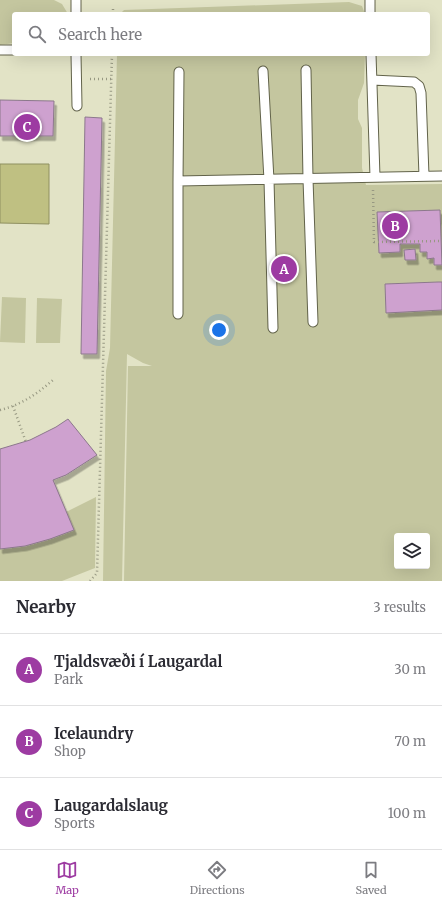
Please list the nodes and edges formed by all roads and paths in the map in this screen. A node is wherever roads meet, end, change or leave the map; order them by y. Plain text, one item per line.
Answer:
1 (76, 0) edge
2 (370, 0) edge
3 (113, 7) dead end
4 (76, 12) edge
5 (112, 12) edge
6 (370, 12) edge
7 (0, 50) edge
8 (12, 50) edge
9 (76, 56) edge
10 (112, 56) edge
11 (371, 56) edge
12 (306, 70) dead end
13 (179, 72) dead end
14 (262, 72) dead end
15 (111, 79) junction
16 (76, 80) junction
17 (372, 80) junction
18 (77, 106) dead end
19 (424, 176) junction
20 (442, 176) edge
21 (375, 177) junction
22 (308, 179) junction
23 (269, 180) junction
24 (178, 181) junction
25 (442, 241) edge
26 (178, 314) dead end
27 (313, 322) dead end
28 (273, 328) dead end
29 (54, 380) dead end
30 (13, 406) junction
31 (0, 410) edge
32 (26, 442) dead end
33 (90, 581) edge

1 - 4 lane
2 - 6 lane
3 - 5 path
7 - 8 lane
9 - 16 lane
10 - 15 path
11 - 17 lane
12 - 22 lane
13 - 24 lane
14 - 23 lane
15 - 16 path
15 - 33 path
16 - 18 lane
17 - 19 lane
17 - 21 lane
19 - 20 lane
19 - 21 lane
21 - 22 lane
21 - 25 path
22 - 23 lane
22 - 27 lane
23 - 24 lane
23 - 28 lane
24 - 26 lane
29 - 30 path
30 - 31 path
30 - 32 path

